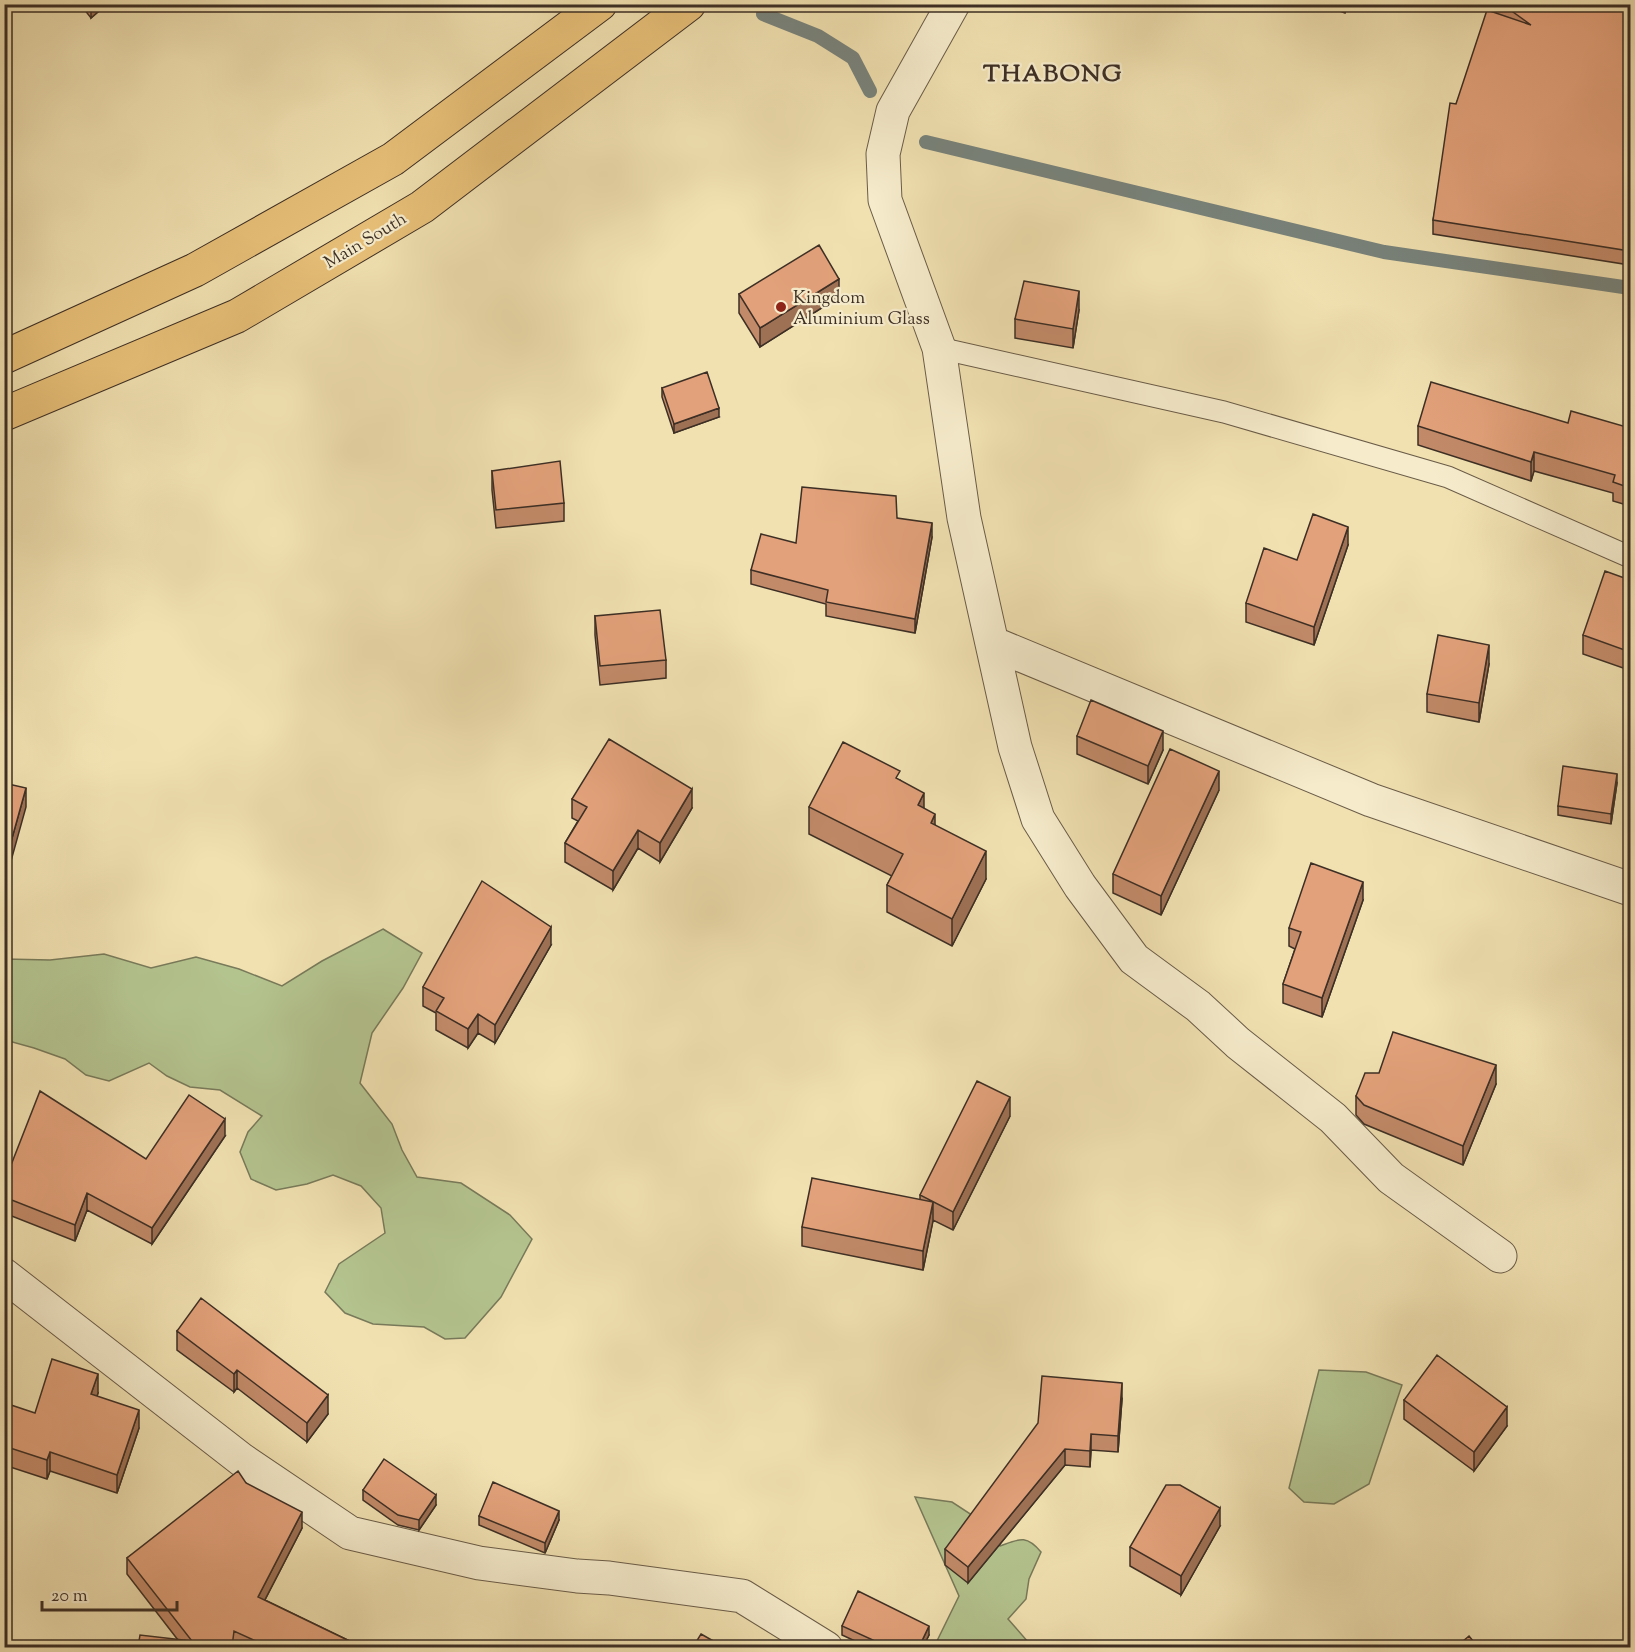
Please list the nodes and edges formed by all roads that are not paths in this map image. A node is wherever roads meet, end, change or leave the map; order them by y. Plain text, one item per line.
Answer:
1 (600, 4) edge
2 (689, 4) edge
3 (952, 4) edge
4 (939, 348) junction
5 (4, 357) edge
6 (4, 414) edge
7 (1630, 556) edge
8 (992, 643) junction
9 (1630, 889) edge
10 (1500, 1256) dead end
11 (4, 1275) edge
12 (826, 1647) edge

1 - 5 highway
2 - 6 highway, Main South
3 - 4 street
4 - 7 lane
4 - 8 street
8 - 9 street
8 - 10 street
11 - 12 street

